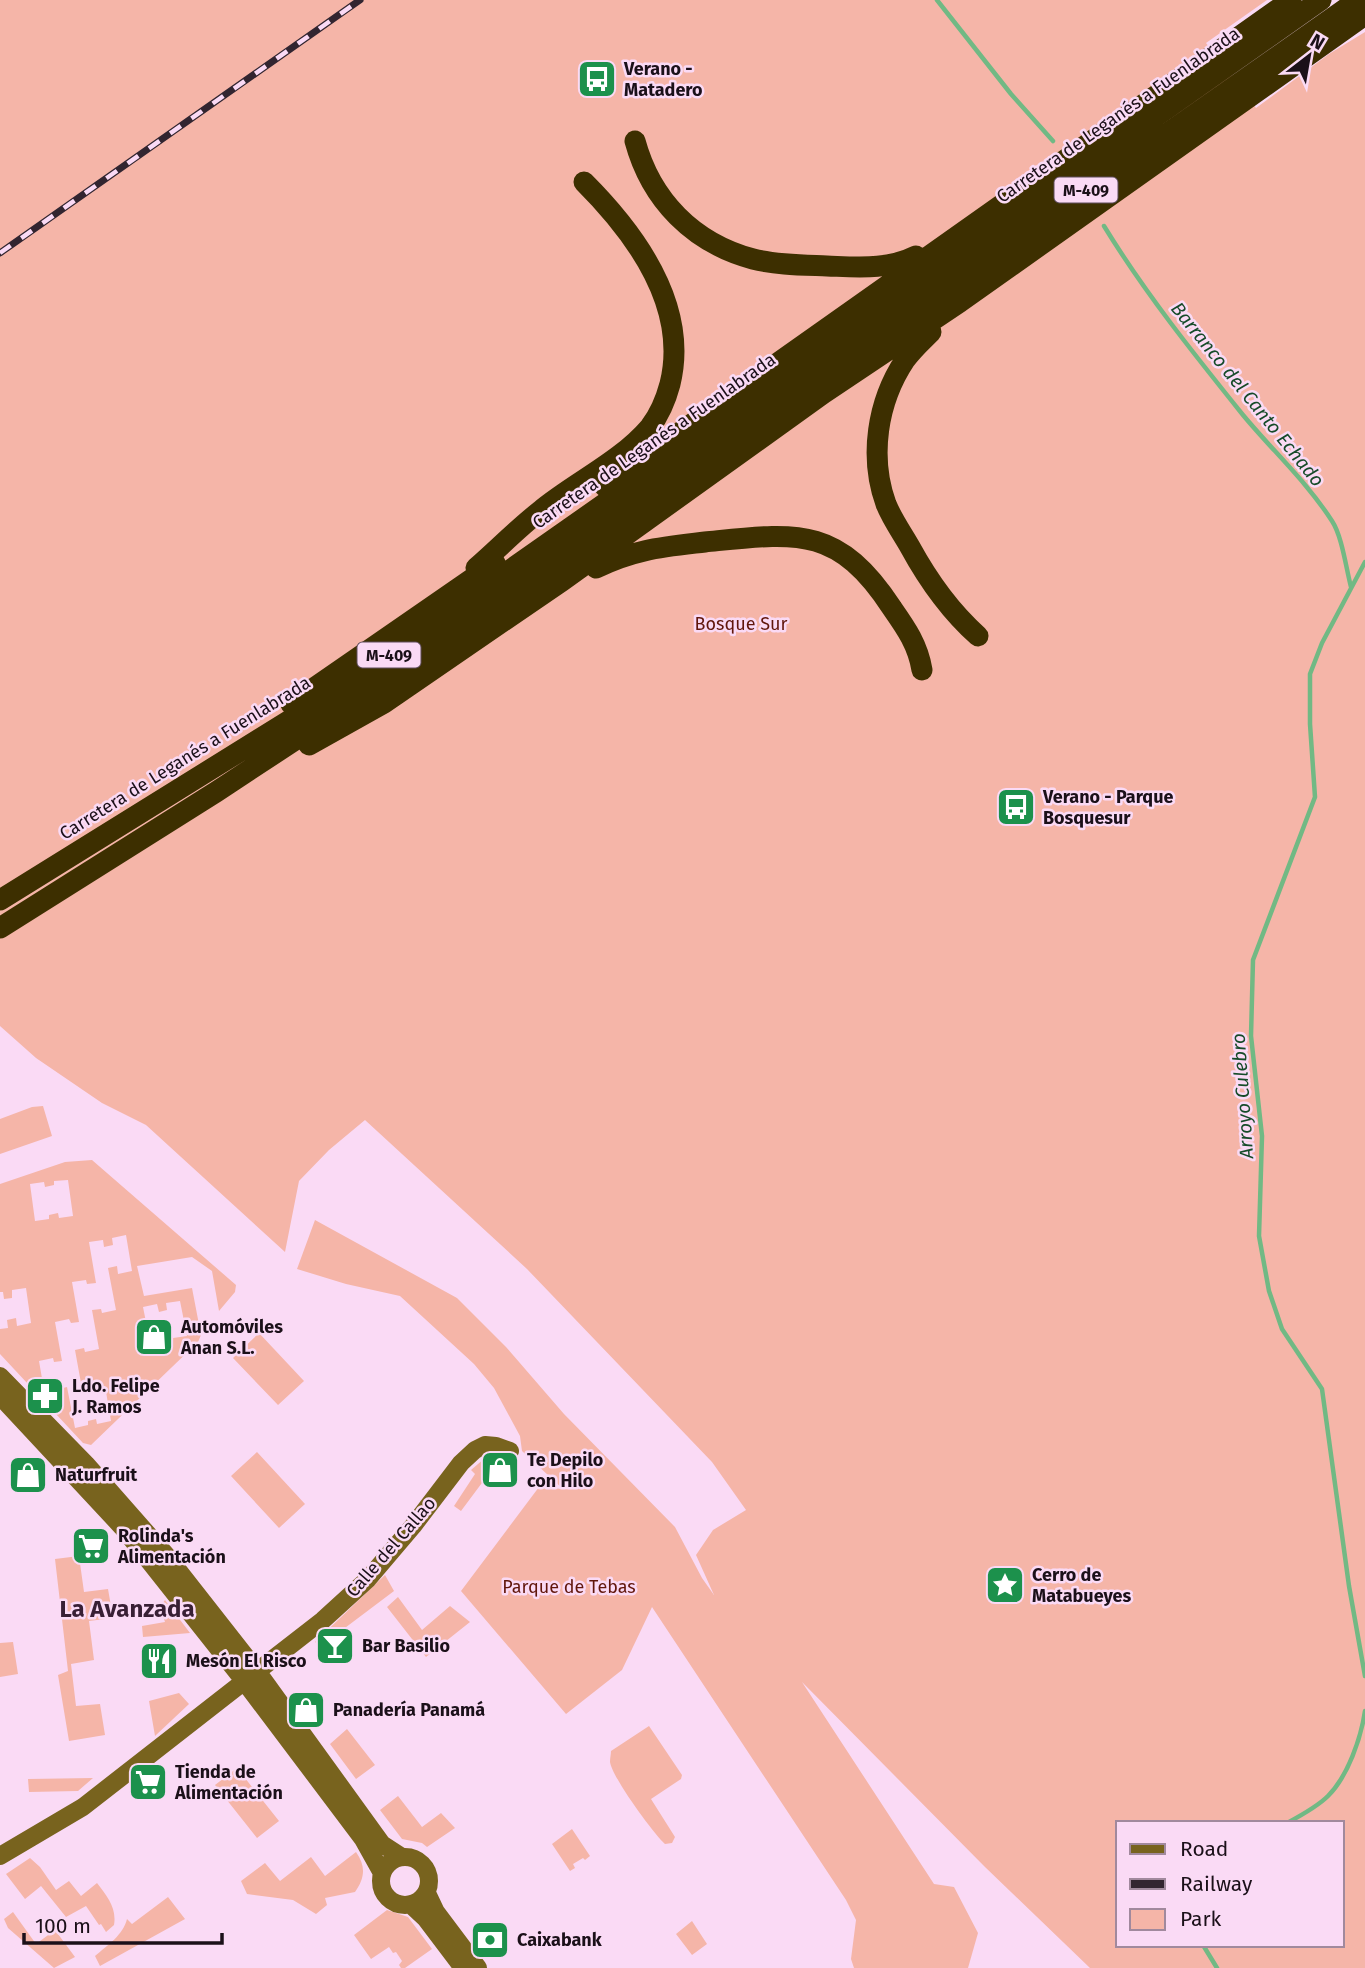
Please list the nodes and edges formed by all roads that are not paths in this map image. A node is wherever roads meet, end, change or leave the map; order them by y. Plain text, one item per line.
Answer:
1 (1289, 0) edge
2 (1321, 0) edge
3 (1358, 0) edge
4 (1360, 19) edge
5 (1124, 116) junction
6 (635, 141) dead end
7 (584, 182) dead end
8 (960, 302) junction
9 (809, 372) junction
10 (737, 423) junction
11 (562, 581) junction
12 (405, 624) junction
13 (978, 636) dead end
14 (922, 670) dead end
15 (216, 792) junction
16 (36, 878) junction
17 (0, 900) edge
18 (0, 928) edge
19 (0, 1376) edge
20 (0, 1396) edge
21 (510, 1451) dead end
22 (250, 1676) junction
23 (0, 1856) edge
24 (402, 1857) junction
25 (382, 1873) junction
26 (427, 1893) junction
27 (411, 1905) junction
28 (463, 1968) edge
29 (478, 1968) edge

1 - 5 highway, M-409
2 - 9 highway, Carretera de Leganés a Fuenlabrada / M-409
3 - 9 highway, Carretera de Leganés a Fuenlabrada / M-409
4 - 8 highway, M-409
5 - 6 highway, M-409
5 - 9 highway, M-409
7 - 12 highway, M-409
8 - 9 highway, M-409
8 - 13 highway, M-409
9 - 10 highway, Carretera de Leganés a Fuenlabrada / M-409
9 - 10 highway, M-409
10 - 11 highway, M-409
10 - 12 highway, M-409
10 - 15 highway, M-409
10 - 16 highway, Carretera de Leganés a Fuenlabrada / M-409
11 - 14 highway, M-409
11 - 15 highway, M-409
12 - 16 highway, M-409
15 - 18 highway, M-409
16 - 17 highway, Carretera de Leganés a Fuenlabrada / M-409
19 - 22 main road
20 - 22 main road
21 - 22 main road, Calle del Callao
22 - 23 main road, Calle del Callao
22 - 24 main road
22 - 25 main road
24 - 25 main road
24 - 26 main road
25 - 27 main road
26 - 27 main road
26 - 29 main road
27 - 28 main road

